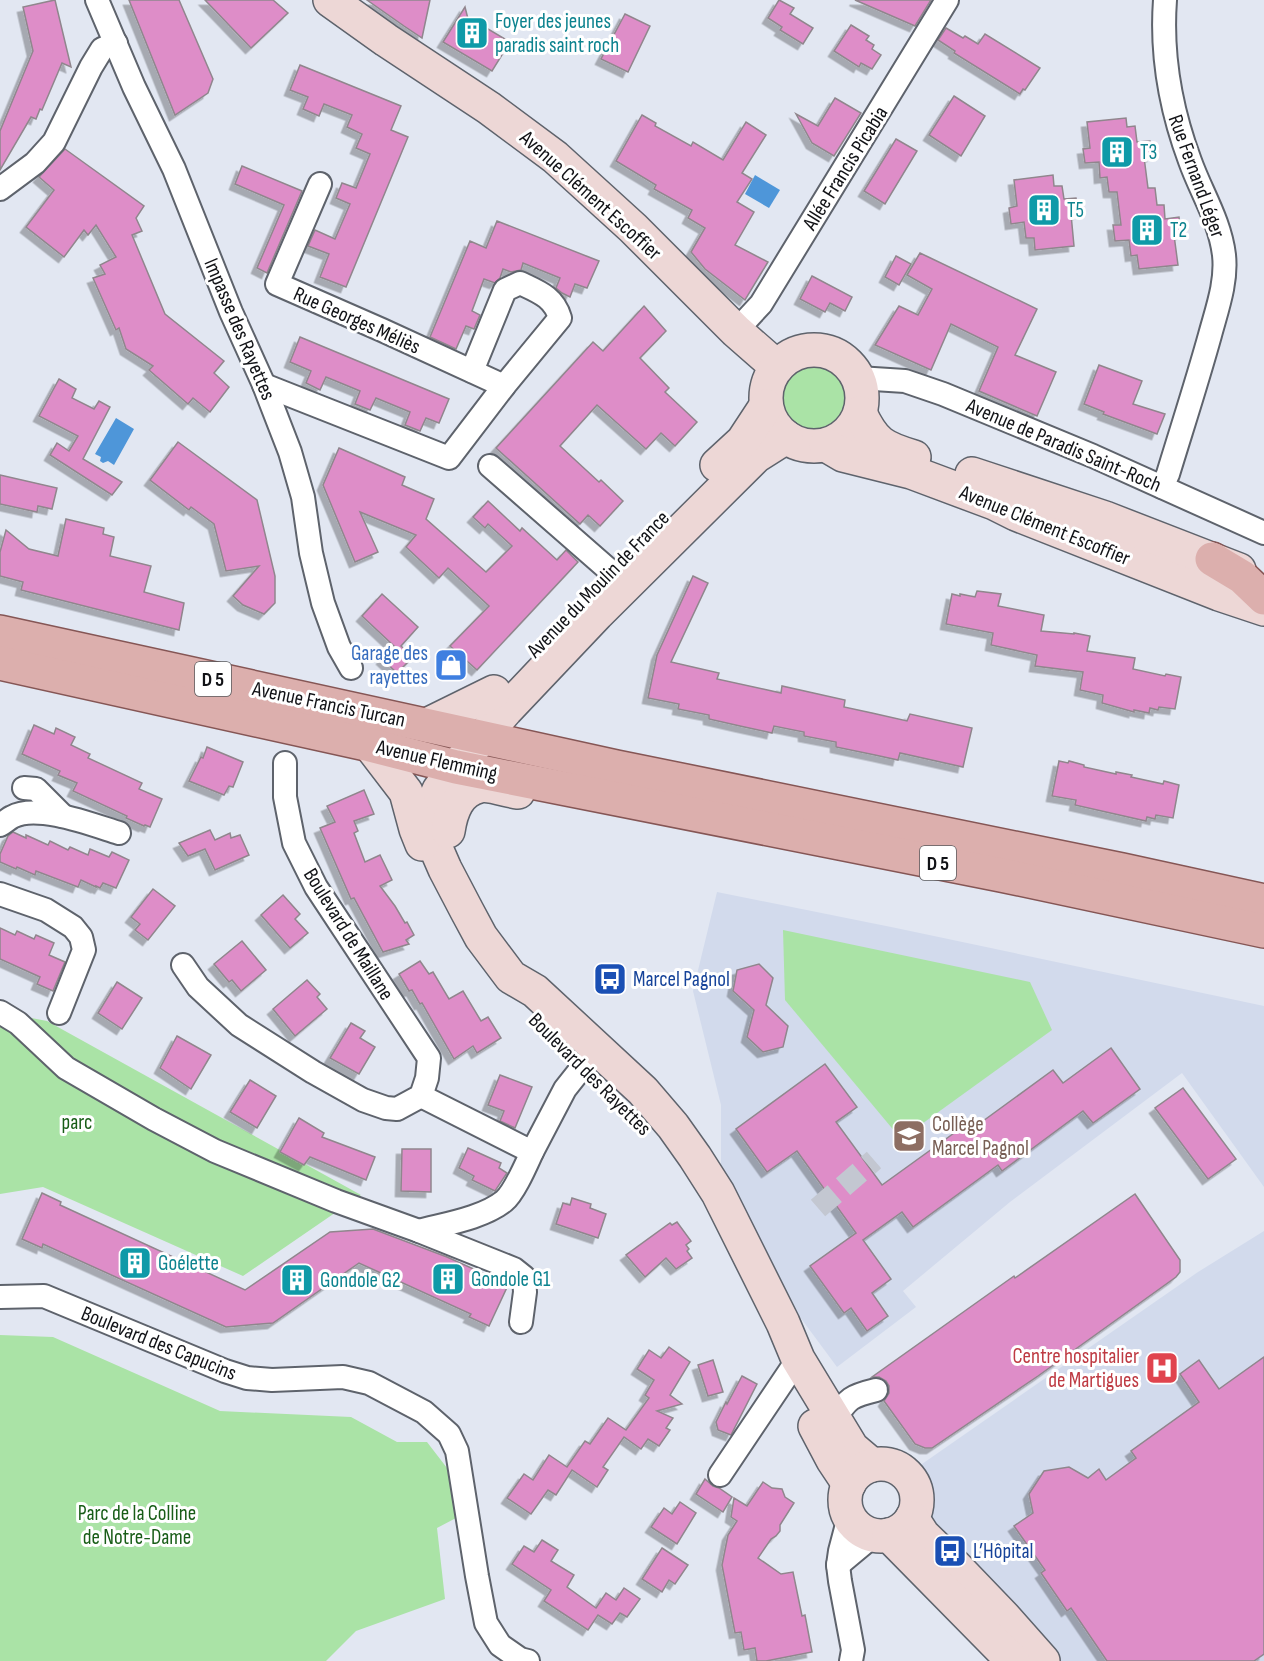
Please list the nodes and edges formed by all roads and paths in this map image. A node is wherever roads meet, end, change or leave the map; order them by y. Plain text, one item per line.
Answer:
1 (97, 0) edge
2 (330, 0) edge
3 (947, 0) edge
4 (1165, 0) edge
5 (116, 43) junction
6 (321, 184) dead end
7 (0, 189) edge
8 (736, 331) junction
9 (777, 367) junction
10 (472, 371) junction
11 (858, 378) junction
12 (264, 385) junction
13 (504, 386) junction
14 (766, 406) junction
15 (860, 413) junction
16 (786, 437) junction
17 (826, 445) junction
18 (490, 466) dead end
19 (1162, 487) junction
20 (1264, 533) edge
21 (1212, 559) junction
22 (595, 564) junction
23 (1264, 581) edge
24 (1264, 598) edge
25 (1264, 609) edge
26 (0, 632) edge
27 (0, 663) edge
28 (351, 668) dead end
29 (262, 722) junction
30 (460, 739) junction
31 (370, 746) junction
32 (285, 763) dead end
33 (606, 786) junction
34 (24, 788) dead end
35 (406, 792) junction
36 (63, 816) junction
37 (0, 825) edge
38 (119, 833) dead end
39 (1122, 870) junction
40 (0, 894) edge
41 (1264, 901) edge
42 (1264, 931) edge
43 (183, 965) dead end
44 (535, 990) junction
45 (0, 1012) edge
46 (59, 1012) dead end
47 (594, 1058) junction
48 (421, 1096) junction
49 (532, 1152) junction
50 (419, 1231) junction
51 (0, 1297) edge
52 (521, 1322) dead end
53 (792, 1368) junction
54 (876, 1390) dead end
55 (834, 1420) junction
56 (860, 1474) junction
57 (720, 1475) dead end
58 (881, 1526) junction
59 (838, 1565) junction
60 (995, 1625) junction
61 (528, 1661) edge
62 (851, 1661) edge
63 (1013, 1661) edge
64 (1043, 1661) edge

1 - 5 street, Impasse des Rayettes
2 - 8 main road, Avenue Clément Escoffier
3 - 8 street, Allée Francis Picabia
4 - 19 street, Rue Fernand Léger
5 - 7 street
5 - 12 street, Impasse des Rayettes
6 - 10 street, Rue Georges Méliès
8 - 9 main road, Avenue Clément Escoffier
9 - 11 main road
9 - 14 main road
10 - 13 street, Rue Georges Méliès
10 - 13 street
11 - 15 main road
11 - 19 street, Avenue de Paradis Saint-Roch
12 - 13 street
12 - 28 street, Impasse des Rayettes
14 - 16 main road
14 - 22 main road, Avenue du Moulin de France
15 - 17 main road
15 - 21 main road, Avenue Clément Escoffier
16 - 17 main road
16 - 30 main road, Avenue du Moulin de France
17 - 25 main road, Avenue Clément Escoffier
18 - 22 street
19 - 20 street, Avenue de Paradis Saint-Roch
21 - 23 main road, Avenue Clément Escoffier
21 - 24 main road
22 - 30 main road, Avenue du Moulin de France
26 - 30 main road, Avenue Francis Turcan / D 5
27 - 29 main road, Avenue Francis Turcan / D 5
29 - 30 main road
29 - 31 main road, Avenue Flemming / D 5
30 - 31 main road, Avenue Flemming / D 5
30 - 33 main road, Avenue Flemming / D 5
30 - 33 main road, Avenue Francis Turcan / D 5
30 - 35 main road
30 - 39 main road
30 - 44 main road, Boulevard des Rayettes
31 - 35 main road
32 - 48 street, Boulevard de Maillane
33 - 39 main road, D 5
33 - 42 main road, D 5
33 - 44 main road
34 - 36 street
35 - 47 main road, Boulevard des Rayettes
36 - 37 street
36 - 38 street
39 - 41 main road, D 5
40 - 46 street
43 - 48 street
44 - 47 main road, Boulevard des Rayettes
45 - 50 street
47 - 49 street
47 - 53 main road, Boulevard des Rayettes
48 - 49 street
49 - 50 street
50 - 52 street
51 - 61 street, Boulevard des Capucins
53 - 55 main road, Boulevard des Rayettes
53 - 56 main road, Boulevard des Rayettes
53 - 57 street
54 - 55 street
55 - 56 main road, Boulevard des Rayettes
56 - 58 main road
56 - 58 main road
58 - 59 street
58 - 59 street
58 - 60 main road
59 - 62 street
60 - 63 main road
60 - 64 main road

